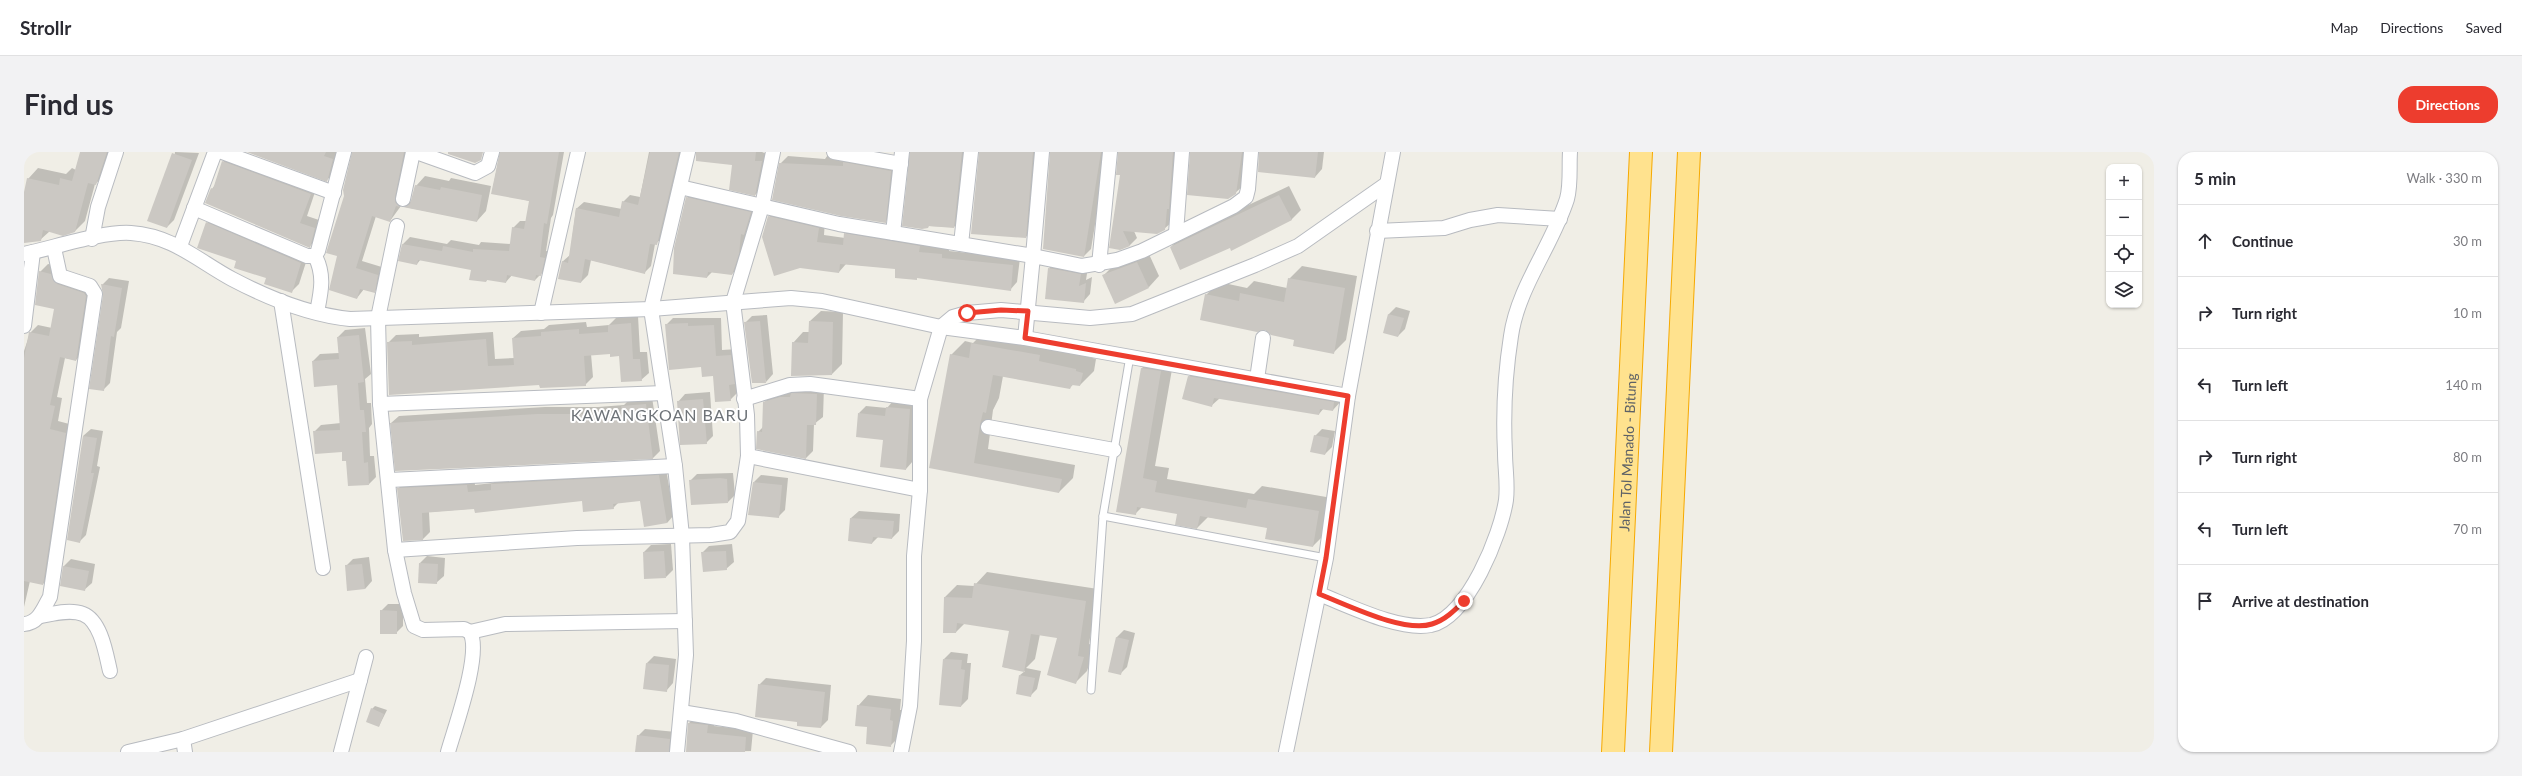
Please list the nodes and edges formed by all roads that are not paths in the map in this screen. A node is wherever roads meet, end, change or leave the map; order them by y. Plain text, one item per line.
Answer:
1 (116, 152) edge
2 (215, 152) edge
3 (222, 152) edge
4 (344, 152) edge
5 (413, 152) edge
6 (416, 152) edge
7 (492, 152) edge
8 (578, 152) edge
9 (688, 152) edge
10 (773, 152) edge
11 (834, 152) edge
12 (971, 152) edge
13 (1042, 152) edge
14 (1110, 152) edge
15 (1182, 152) edge
16 (1251, 152) edge
17 (1393, 152) edge
18 (1570, 152) edge
19 (1641, 152) edge
20 (1689, 152) edge
21 (1704, 152) edge
22 (901, 158) edge
23 (1385, 185) junction
24 (680, 187) junction
25 (334, 193) junction
26 (403, 199) dead end
27 (762, 206) junction
28 (194, 208) junction
29 (1560, 219) junction
30 (397, 226) dead end
31 (1377, 231) junction
32 (893, 233) junction
33 (1176, 233) junction
34 (92, 239) junction
35 (962, 244) junction
36 (180, 246) junction
37 (54, 248) junction
38 (1684, 251) junction
39 (29, 253) edge
40 (314, 256) junction
41 (1033, 256) junction
42 (1099, 264) junction
43 (282, 301) junction
44 (733, 302) junction
45 (651, 309) junction
46 (1028, 311) junction
47 (317, 312) junction
48 (541, 312) junction
49 (378, 318) junction
50 (24, 326) edge
51 (941, 327) junction
52 (1025, 338) junction
53 (1263, 338) dead end
54 (1130, 356) junction
55 (1257, 379) junction
56 (664, 393) junction
57 (1348, 396) junction
58 (744, 399) junction
59 (920, 399) junction
60 (380, 404) junction
61 (988, 427) dead end
62 (1114, 450) junction
63 (748, 456) junction
64 (674, 466) junction
65 (390, 480) junction
66 (920, 490) junction
67 (1103, 516) junction
68 (682, 536) junction
69 (395, 550) junction
70 (1326, 558) junction
71 (323, 568) dead end
72 (1319, 594) junction
73 (40, 616) junction
74 (685, 621) junction
75 (24, 624) edge
76 (470, 632) junction
77 (366, 657) dead end
78 (110, 671) dead end
79 (360, 680) junction
80 (1090, 690) dead end
81 (681, 712) junction
82 (184, 745) edge
83 (128, 752) edge
84 (340, 752) edge
85 (448, 752) edge
86 (677, 752) edge
87 (849, 752) edge
88 (901, 752) edge
89 (1286, 752) edge
90 (1613, 752) edge
91 (1661, 752) edge

1 - 34 street
2 - 28 street
3 - 25 street
4 - 25 street
5 - 26 street
6 - 7 street
8 - 48 street
9 - 24 street
10 - 27 street
11 - 22 street
12 - 35 street
13 - 41 street
14 - 42 street
15 - 33 street
16 - 33 street
17 - 23 street
18 - 29 street
19 - 90 highway, Jalan Tol Manado - Bitung
20 - 38 highway
21 - 38 highway
22 - 32 street
23 - 31 street
23 - 46 street
24 - 27 street
24 - 45 street
25 - 40 street
27 - 32 street
27 - 44 street
28 - 36 street
28 - 40 street
29 - 31 street
29 - 72 street
30 - 49 street
31 - 57 street
32 - 35 street
33 - 42 street
34 - 36 street
34 - 37 street
35 - 41 street
36 - 43 street
37 - 39 street
37 - 73 street
38 - 91 highway
39 - 50 street
40 - 47 street
41 - 42 street
41 - 46 street
43 - 47 street
43 - 71 street
44 - 45 street
44 - 51 street
44 - 58 street
45 - 48 street
45 - 56 street
46 - 51 street
46 - 52 street
47 - 49 street
48 - 49 street
49 - 60 street
51 - 52 street
51 - 59 street
52 - 54 street
53 - 55 street
54 - 55 street
54 - 62 lane
55 - 57 street
56 - 60 street
56 - 64 street
57 - 70 street
58 - 59 street
58 - 63 street
59 - 66 street
60 - 65 street
61 - 62 street
62 - 67 lane
63 - 66 street
63 - 68 street
64 - 65 street
64 - 68 street
65 - 69 street
66 - 88 street
67 - 70 lane
67 - 80 lane
68 - 69 street
68 - 74 street
69 - 76 street
70 - 72 street
72 - 89 street
73 - 75 street
73 - 78 street
74 - 76 street
74 - 81 street
76 - 85 street
77 - 79 street
79 - 82 street
79 - 84 street
81 - 86 street
81 - 87 street
82 - 83 street

